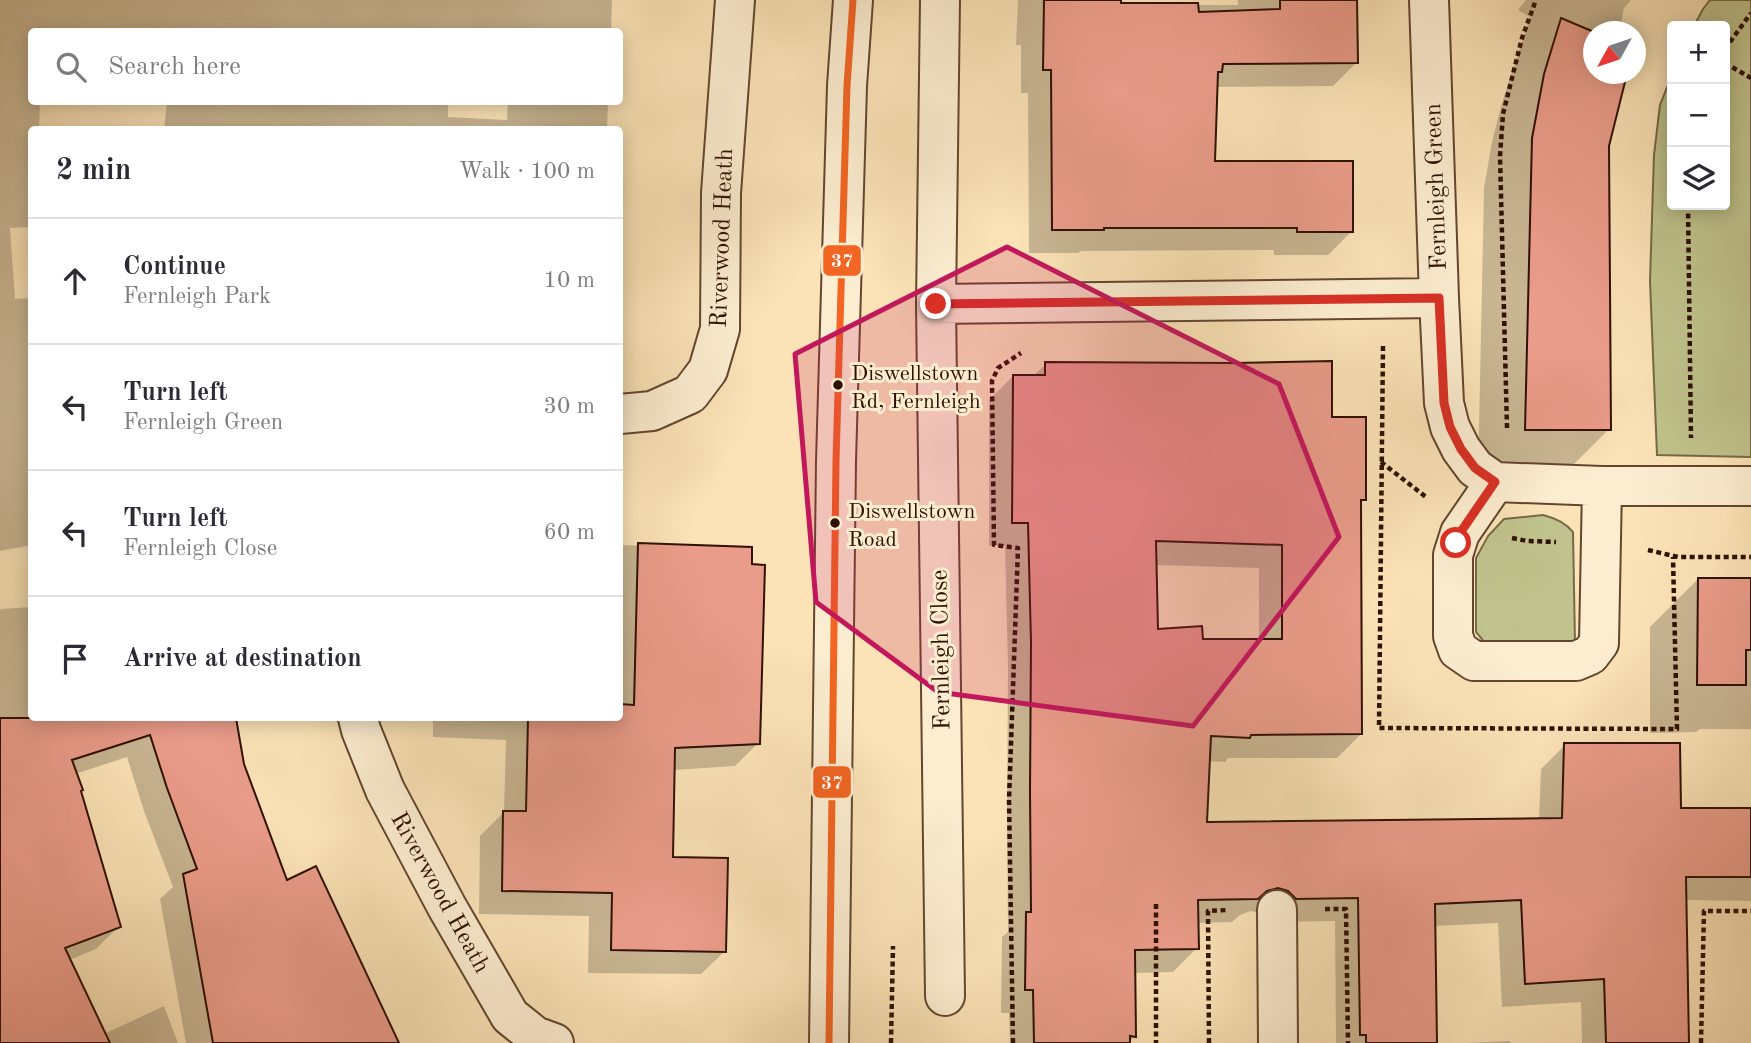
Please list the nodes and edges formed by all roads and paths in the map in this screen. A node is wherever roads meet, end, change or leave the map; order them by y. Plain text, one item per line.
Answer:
1 (735, 0) edge
2 (853, 0) edge
3 (940, 0) edge
4 (1429, 0) edge
5 (1536, 0) edge
6 (1751, 13) edge
7 (1730, 42) edge
8 (1730, 66) edge
9 (1751, 78) edge
10 (1688, 210) edge
11 (1439, 298) junction
12 (936, 304) junction
13 (1383, 340) dead end
14 (1027, 351) dead end
15 (623, 414) edge
16 (1678, 440) dead end
17 (1507, 441) dead end
18 (1495, 482) junction
19 (1602, 486) junction
20 (1751, 486) edge
21 (1673, 556) dead end
22 (359, 721) edge
23 (1156, 904) dead end
24 (1277, 910) dead end
25 (1751, 911) edge
26 (945, 996) dead end
27 (554, 1043) edge
28 (829, 1043) edge
29 (1013, 1043) edge
30 (1156, 1043) edge
31 (1278, 1043) edge
32 (1701, 1043) edge

1 - 15 street, Riverwood Heath
2 - 28 street
3 - 12 street, Fernleigh Close
4 - 11 street, Fernleigh Green
5 - 17 path
6 - 7 path
8 - 9 path
10 - 16 path
11 - 12 street
11 - 18 street, Fernleigh Green
12 - 26 street, Fernleigh Close
13 - 21 path
14 - 29 path
18 - 19 street
18 - 19 street
19 - 20 street
22 - 27 street, Riverwood Heath
23 - 30 path
24 - 31 street
25 - 32 path

